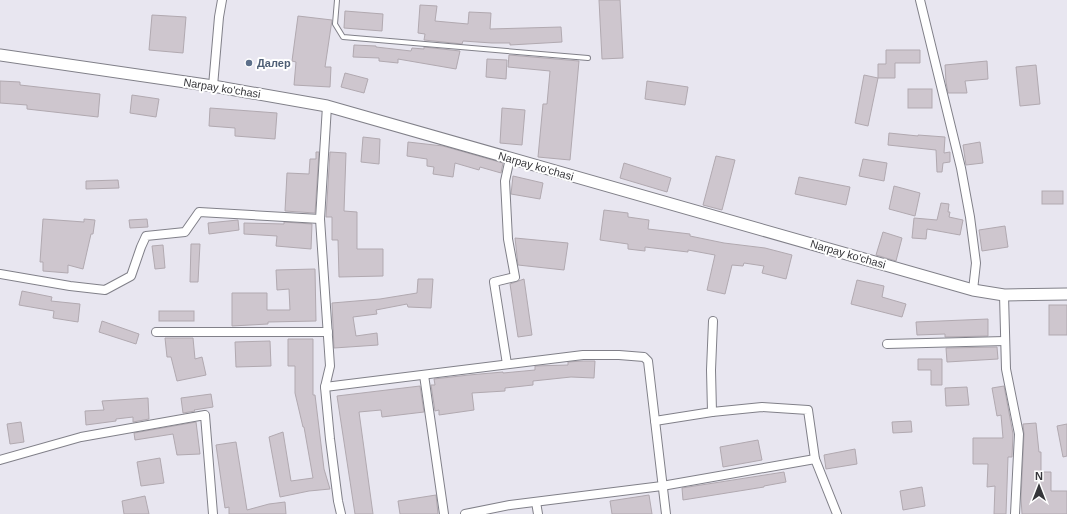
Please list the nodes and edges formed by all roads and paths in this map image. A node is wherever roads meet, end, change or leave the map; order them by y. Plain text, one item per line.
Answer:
1 (222, 0) edge
2 (337, 0) edge
3 (920, 0) edge
4 (0, 55) edge
5 (588, 58) dead end
6 (213, 86) junction
7 (327, 106) junction
8 (510, 158) junction
9 (320, 219) junction
10 (0, 274) edge
11 (973, 290) junction
12 (1067, 294) edge
13 (1004, 295) junction
14 (713, 321) dead end
15 (156, 332) dead end
16 (328, 332) junction
17 (1005, 341) junction
18 (887, 344) dead end
19 (507, 364) junction
20 (424, 375) junction
21 (325, 387) junction
22 (712, 412) junction
23 (655, 421) junction
24 (815, 459) junction
25 (0, 460) edge
26 (662, 486) junction
27 (536, 502) junction
28 (213, 514) edge
29 (340, 514) edge
30 (444, 514) edge
31 (465, 514) edge
32 (538, 514) edge
33 (666, 514) edge
34 (837, 514) edge
35 (1014, 514) edge

1 - 6 street
2 - 5 lane
3 - 11 street
4 - 6 main road, Narpay ko'chasi
6 - 7 main road, Narpay ko'chasi
7 - 8 main road, Narpay ko'chasi
7 - 9 street
8 - 11 main road, Narpay ko'chasi
8 - 19 street
9 - 10 street
9 - 16 street
11 - 13 main road, Narpay ko'chasi
12 - 13 main road, Narpay ko'chasi
13 - 17 street
14 - 22 street
15 - 16 street
16 - 21 street
17 - 18 street
17 - 35 street
19 - 20 street
19 - 23 street
20 - 21 street
20 - 30 street
21 - 29 street
22 - 23 street
22 - 24 street
23 - 26 street
24 - 26 street
24 - 34 street
25 - 28 street
26 - 27 street
26 - 33 street
27 - 31 street
27 - 32 street

